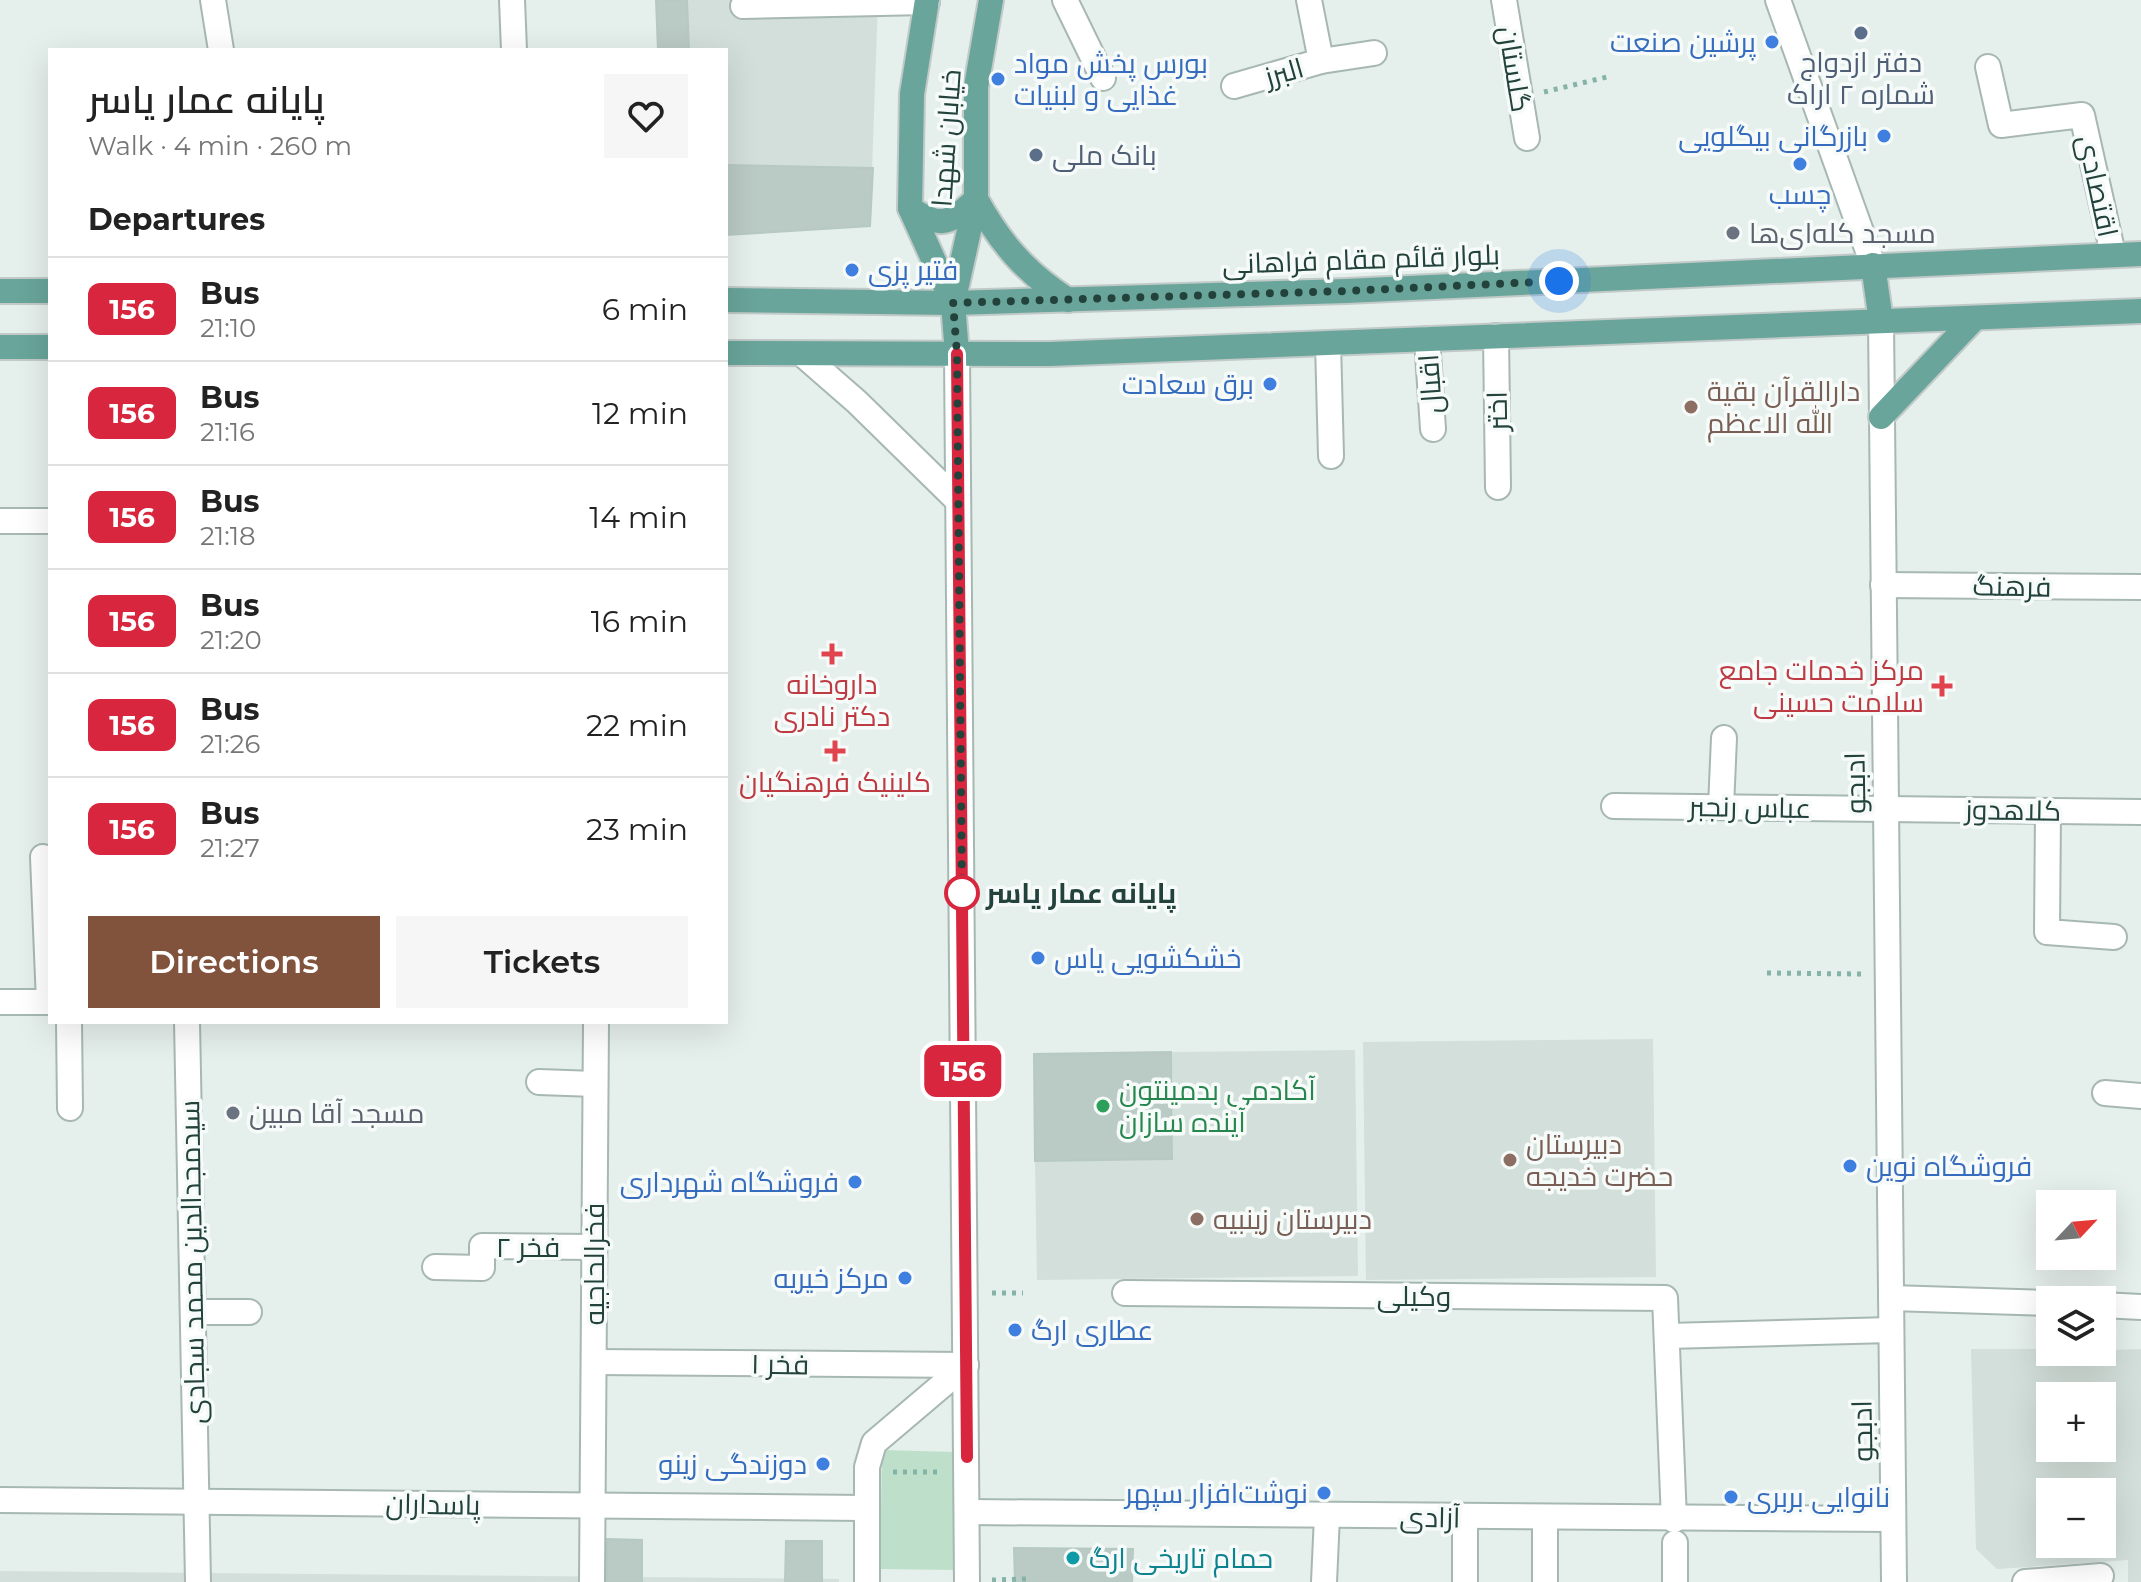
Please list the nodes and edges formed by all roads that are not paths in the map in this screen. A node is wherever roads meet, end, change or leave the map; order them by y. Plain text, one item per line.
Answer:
1 (213, 0) edge
2 (512, 0) edge
3 (991, 0) edge
4 (1065, 0) edge
5 (1309, 0) edge
6 (1504, 0) edge
7 (1778, 0) edge
8 (927, 1) edge
9 (743, 6) dead end
10 (221, 48) edge
11 (514, 48) edge
12 (1374, 53) dead end
13 (1321, 61) junction
14 (1988, 67) dead end
15 (1103, 78) dead end
16 (1234, 86) dead end
17 (1527, 138) dead end
18 (976, 199) junction
19 (910, 208) junction
20 (2113, 254) junction
21 (2141, 254) edge
22 (1873, 265) junction
23 (0, 291) edge
24 (48, 291) edge
25 (728, 300) edge
26 (1068, 300) junction
27 (953, 303) junction
28 (2141, 311) edge
29 (1975, 318) junction
30 (1881, 321) junction
31 (1496, 336) junction
32 (1427, 339) junction
33 (1328, 343) junction
34 (0, 347) edge
35 (48, 347) edge
36 (728, 353) edge
37 (802, 354) junction
38 (957, 354) junction
39 (1881, 417) junction
40 (1433, 429) dead end
41 (1331, 456) dead end
42 (1498, 487) dead end
43 (958, 501) junction
44 (0, 521) edge
45 (48, 521) edge
46 (1883, 585) junction
47 (2141, 587) edge
48 (1724, 738) dead end
49 (1614, 806) dead end
50 (1721, 807) junction
51 (1886, 808) junction
52 (2048, 811) junction
53 (2141, 812) edge
54 (43, 857) dead end
55 (2114, 937) dead end
56 (48, 961) edge
57 (0, 1002) edge
58 (48, 1002) edge
59 (69, 1024) edge
60 (187, 1024) edge
61 (596, 1024) edge
62 (539, 1082) dead end
63 (595, 1084) junction
64 (2105, 1093) dead end
65 (2141, 1096) edge
66 (70, 1108) dead end
67 (594, 1247) junction
68 (435, 1267) dead end
69 (1125, 1293) dead end
70 (1891, 1298) junction
71 (2036, 1303) edge
72 (2116, 1306) edge
73 (2141, 1307) edge
74 (193, 1312) junction
75 (249, 1312) dead end
76 (1891, 1330) junction
77 (1668, 1336) junction
78 (594, 1362) junction
79 (966, 1365) junction
80 (0, 1500) edge
81 (197, 1502) junction
82 (592, 1506) junction
83 (866, 1508) junction
84 (968, 1512) junction
85 (1327, 1516) junction
86 (1465, 1517) junction
87 (1545, 1518) junction
88 (1893, 1519) junction
89 (1674, 1532) junction
90 (2085, 1579) edge
91 (198, 1582) edge
92 (592, 1582) edge
93 (867, 1582) edge
94 (967, 1582) edge
95 (1324, 1582) edge
96 (1465, 1582) edge
97 (1545, 1582) edge
98 (1675, 1582) edge
99 (1894, 1582) edge
100 (2025, 1582) edge

1 - 10 street
2 - 11 street
3 - 18 main road, خیابان شهدا
4 - 15 street
5 - 13 street, البرز
6 - 17 street, گلستان
7 - 22 street, ادبجو
8 - 9 street
8 - 19 main road, خیابان شهدا
12 - 13 street
13 - 16 street, البرز
14 - 20 street, اقتصادی
18 - 19 main road
18 - 26 main road
18 - 27 main road, خیابان شهدا
19 - 27 main road, خیابان شهدا
20 - 21 main road, بلوار قائم مقام فراهانی
20 - 22 main road, بلوار قائم مقام فراهانی
22 - 26 main road, بلوار قائم مقام فراهانی
22 - 30 main road, ادبجو
23 - 24 main road
25 - 27 main road, بلوار قائم مقام فراهانی
26 - 27 main road, بلوار قائم مقام فراهانی
27 - 38 main road
28 - 29 main road
29 - 30 main road
29 - 39 main road
30 - 31 main road
30 - 39 street, ادبجو
31 - 32 main road
31 - 42 street, اختر
32 - 33 main road
32 - 40 street, اقبال
33 - 38 main road
33 - 41 street
34 - 35 main road
36 - 37 main road
37 - 38 main road
37 - 43 street
38 - 43 street
39 - 46 street, ادبجو
43 - 79 street
44 - 45 street
46 - 47 street, فرهنگ
46 - 51 street, ادبجو
48 - 50 street
49 - 50 street, عباس رنجبر
50 - 51 street, عباس رنجبر
51 - 52 street, کلاهدوز
51 - 70 street, ادبجو
52 - 53 street, کلاهدوز
52 - 55 street
54 - 56 street
57 - 58 street
59 - 66 street
60 - 74 street, سیدمجدالدین محمد سجادی
61 - 63 street, فخرالحاجیه
62 - 63 street
63 - 67 street, فخرالحاجیه
64 - 65 street
67 - 68 street, فخر ۲
67 - 78 street, فخرالحاجیه
69 - 77 street, وکیلی
70 - 71 street
70 - 76 street, ادبجو
72 - 73 street
74 - 75 street
74 - 81 street, سیدمجدالدین محمد سجادی
76 - 77 street
76 - 88 street, ادبجو
77 - 89 street, وکیلی
78 - 79 street, فخر ۱
78 - 82 street, فخرالحاجیه
79 - 83 street
79 - 84 street
80 - 81 street, پاسداران
81 - 82 street, پاسداران
81 - 91 street, سیدمجدالدین محمد سجادی
82 - 83 street, پاسداران
82 - 92 street, فخرالحاجیه
83 - 93 street
84 - 85 street, آزادی
84 - 94 street
85 - 86 street, آزادی
85 - 95 street
86 - 87 street, آزادی
86 - 96 street
87 - 89 street, آزادی
87 - 97 street
88 - 89 street, آزادی
88 - 99 street, ادبجو
89 - 98 street, وکیلی
90 - 100 street

